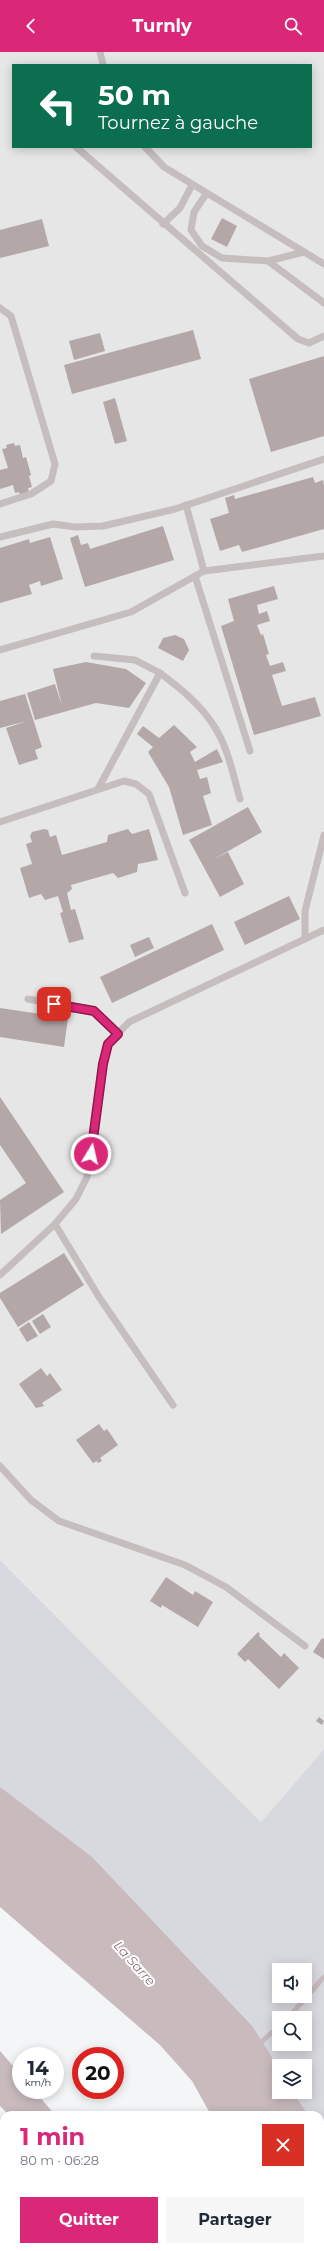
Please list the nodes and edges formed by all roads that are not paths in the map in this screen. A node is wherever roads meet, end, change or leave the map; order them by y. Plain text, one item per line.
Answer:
1 (100, 52) edge
2 (103, 64) edge
3 (77, 148) edge
4 (146, 148) edge
5 (192, 185) junction
6 (206, 194) junction
7 (163, 224) junction
8 (304, 252) junction
9 (268, 261) junction
10 (324, 264) edge
11 (324, 304) edge
12 (0, 308) edge
13 (324, 336) edge
14 (324, 459) edge
15 (0, 504) edge
16 (186, 506) junction
17 (0, 537) edge
18 (324, 556) edge
19 (204, 571) junction
20 (195, 576) junction
21 (0, 650) edge
22 (94, 656) dead end
23 (160, 673) junction
24 (250, 751) dead end
25 (98, 790) junction
26 (240, 798) dead end
27 (0, 822) edge
28 (324, 835) edge
29 (185, 893) dead end
30 (324, 930) edge
31 (305, 939) junction
32 (28, 999) dead end
33 (118, 1034) junction
34 (55, 1224) junction
35 (0, 1275) edge
36 (173, 1405) dead end
37 (0, 1466) edge
38 (306, 1646) dead end

1 - 2 lane
3 - 7 lane
4 - 5 lane
5 - 6 lane
5 - 7 lane
6 - 8 lane
6 - 9 lane
7 - 13 lane
8 - 9 lane
8 - 10 lane
9 - 11 lane
12 - 15 lane
14 - 16 lane
16 - 17 lane
16 - 19 lane
18 - 19 lane
19 - 20 lane
20 - 21 lane
20 - 24 lane
22 - 23 lane
23 - 25 lane
23 - 26 lane
25 - 27 lane
25 - 29 lane
28 - 31 lane
30 - 31 lane
31 - 33 lane
32 - 33 lane
33 - 34 lane
34 - 35 lane
34 - 36 lane
37 - 38 lane

